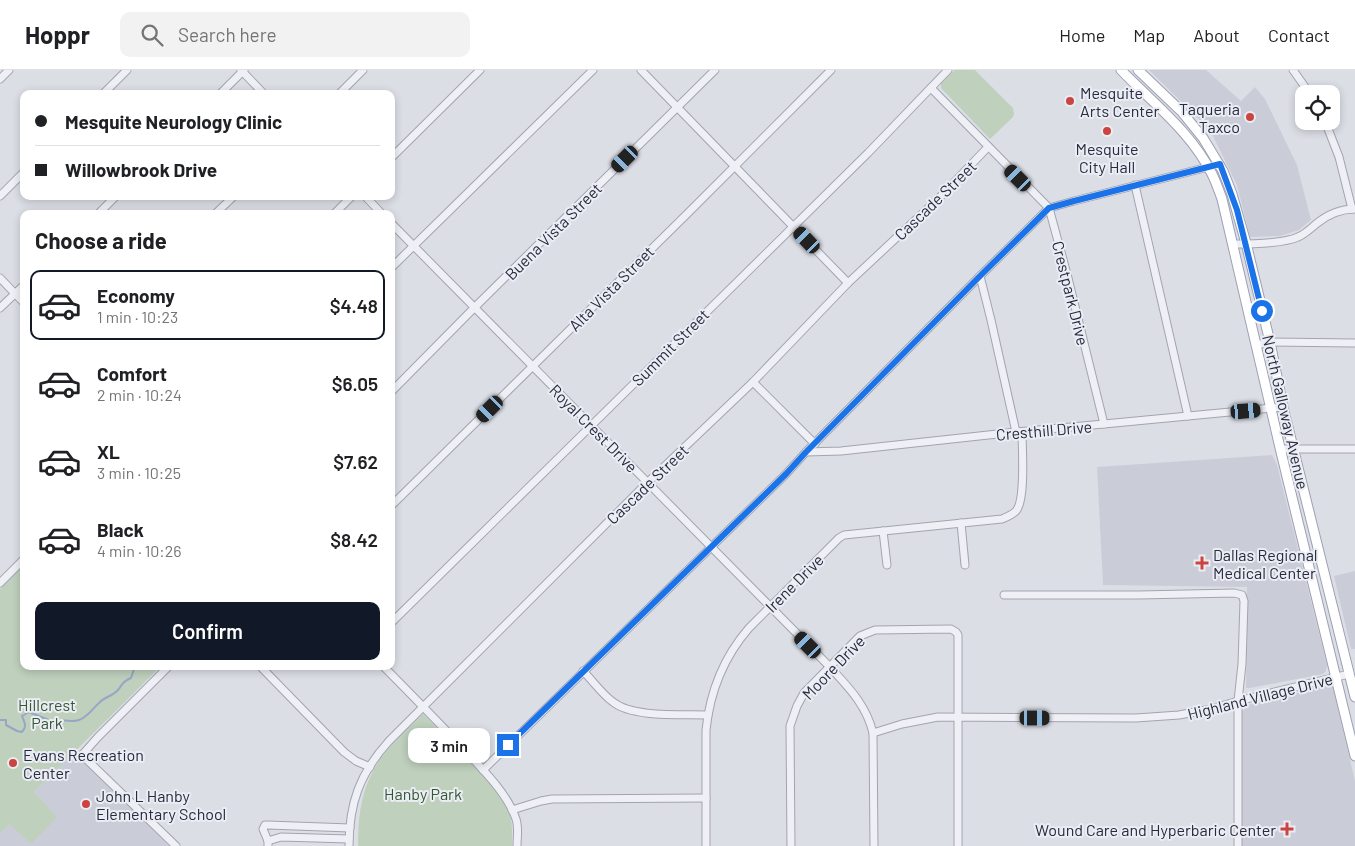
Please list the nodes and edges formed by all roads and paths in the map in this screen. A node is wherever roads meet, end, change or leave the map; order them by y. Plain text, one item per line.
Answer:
1 (9, 70) edge
2 (127, 70) edge
3 (363, 70) edge
4 (480, 70) edge
5 (593, 70) edge
6 (641, 70) edge
7 (715, 70) edge
8 (831, 70) edge
9 (948, 70) edge
10 (1138, 70) edge
11 (1293, 70) edge
12 (242, 71) edge
13 (1125, 71) edge
14 (0, 79) edge
15 (1304, 85) edge
16 (930, 88) junction
17 (107, 90) edge
18 (224, 90) edge
19 (260, 90) edge
20 (343, 90) edge
21 (676, 108) junction
22 (1329, 130) edge
23 (988, 147) junction
24 (395, 154) edge
25 (1220, 164) junction
26 (734, 166) junction
27 (1208, 168) junction
28 (20, 176) edge
29 (1135, 186) junction
30 (0, 196) edge
31 (112, 200) edge
32 (230, 200) edge
33 (348, 200) edge
34 (369, 200) edge
35 (1049, 208) junction
36 (1353, 209) edge
37 (102, 210) edge
38 (220, 210) edge
39 (338, 210) edge
40 (378, 210) edge
41 (793, 226) junction
42 (395, 227) edge
43 (1232, 244) junction
44 (1246, 244) junction
45 (414, 246) junction
46 (395, 264) edge
47 (980, 276) junction
48 (0, 278) edge
49 (848, 283) junction
50 (20, 289) edge
51 (15, 294) junction
52 (20, 299) edge
53 (475, 307) junction
54 (0, 308) edge
55 (1270, 342) junction
56 (1355, 343) edge
57 (1256, 345) junction
58 (533, 366) junction
59 (753, 382) junction
60 (395, 388) edge
61 (1284, 407) junction
62 (1271, 408) junction
63 (1188, 416) junction
64 (1104, 424) junction
65 (591, 425) junction
66 (1019, 432) junction
67 (815, 444) junction
68 (1280, 449) junction
69 (1294, 449) junction
70 (1355, 449) edge
71 (806, 452) junction
72 (648, 482) junction
73 (1302, 483) junction
74 (1290, 485) junction
75 (395, 502) edge
76 (961, 524) junction
77 (883, 531) junction
78 (711, 547) junction
79 (20, 563) edge
80 (887, 565) dead end
81 (964, 565) dead end
82 (0, 583) edge
83 (1004, 595) dead end
84 (770, 607) junction
85 (395, 619) edge
86 (1324, 627) junction
87 (1340, 640) junction
88 (829, 666) junction
89 (165, 670) edge
90 (264, 670) edge
91 (387, 670) edge
92 (583, 672) junction
93 (1349, 674) junction
94 (1336, 677) junction
95 (1355, 697) edge
96 (1238, 701) junction
97 (424, 707) junction
98 (708, 715) junction
99 (958, 718) junction
100 (1347, 720) junction
101 (873, 733) junction
102 (1355, 740) edge
103 (1355, 756) edge
104 (370, 767) junction
105 (483, 770) junction
106 (706, 798) junction
107 (512, 810) junction
108 (350, 828) junction
109 (349, 842) edge
110 (268, 844) edge
111 (176, 846) edge
112 (517, 846) edge
113 (706, 846) edge
114 (791, 846) edge
115 (874, 846) edge
116 (958, 846) edge
117 (1238, 846) edge

1 - 14 street
2 - 17 street
3 - 20 street
4 - 24 street
5 - 45 street
6 - 21 street
7 - 21 street, Buena Vista Street
8 - 26 street, Alta Vista Street
9 - 16 street, Summit Street
10 - 25 main road, North Galloway Avenue
11 - 15 street
12 - 18 street
12 - 19 street
13 - 27 main road, North Galloway Avenue
16 - 23 street, Crestpark Drive
16 - 41 street, Summit Street
21 - 26 street
21 - 53 street, Buena Vista Street
22 - 36 street
23 - 35 street, Crestpark Drive
23 - 49 street, Cascade Street
25 - 27 street
25 - 44 main road, North Galloway Avenue
26 - 41 street
26 - 58 street, Alta Vista Street
27 - 29 street
27 - 43 main road, North Galloway Avenue
28 - 30 street
29 - 35 street
29 - 63 street
31 - 37 street
32 - 38 street
33 - 39 street
34 - 40 street
35 - 47 street
35 - 64 street, Crestpark Drive
36 - 44 street
41 - 49 street
41 - 65 street, Summit Street
42 - 45 street, Royal Crest Drive
43 - 44 street
43 - 57 main road, North Galloway Avenue
44 - 55 main road, North Galloway Avenue
45 - 46 street
45 - 53 street, Royal Crest Drive
47 - 66 street
47 - 67 street
48 - 51 street
49 - 59 street, Cascade Street
50 - 51 street
51 - 52 street
51 - 54 street
53 - 58 street, Royal Crest Drive
53 - 60 street, Buena Vista Street
55 - 56 street
55 - 57 street
55 - 61 main road, North Galloway Avenue
57 - 62 main road, North Galloway Avenue
58 - 65 street, Royal Crest Drive
58 - 75 street, Alta Vista Street
59 - 67 street
59 - 72 street, Cascade Street
61 - 62 street, Cresthill Drive
61 - 69 main road, North Galloway Avenue
62 - 63 street, Cresthill Drive
62 - 68 main road, North Galloway Avenue
63 - 64 street, Cresthill Drive
64 - 66 street, Cresthill Drive
65 - 72 street, Royal Crest Drive
65 - 85 street, Summit Street
66 - 71 street, Cresthill Drive
66 - 76 street, Irene Drive
67 - 71 street
68 - 69 street
68 - 74 main road, North Galloway Avenue
69 - 70 street
69 - 73 main road, North Galloway Avenue
71 - 78 street
72 - 78 street, Royal Crest Drive
72 - 97 street, Cascade Street
73 - 74 main road
73 - 87 main road, North Galloway Avenue
74 - 86 main road, North Galloway Avenue
76 - 77 street, Irene Drive
76 - 81 street
77 - 80 street
77 - 84 street, Irene Drive
78 - 84 street, Royal Crest Drive
78 - 92 street
79 - 82 street
83 - 96 street
84 - 88 street, Royal Crest Drive
84 - 98 street, Irene Drive
86 - 87 main road
86 - 94 main road, North Galloway Avenue
87 - 93 main road, North Galloway Avenue
88 - 99 street, Moore Drive
88 - 101 street, Royal Crest Drive
88 - 114 street, Moore Drive
89 - 111 street
90 - 104 street
91 - 97 street
92 - 98 street
92 - 105 street
93 - 94 street, Highland Village Drive
93 - 95 main road, North Galloway Avenue
94 - 96 street, Highland Village Drive
94 - 100 main road, North Galloway Avenue
96 - 99 street, Highland Village Drive
96 - 117 street
97 - 104 street, Cascade Street
97 - 105 street
98 - 106 street, Irene Drive
99 - 101 street, Highland Village Drive
99 - 116 street
100 - 102 main road
100 - 103 main road, North Galloway Avenue
101 - 115 street, Royal Crest Drive
104 - 108 street, Cascade Street
105 - 107 street
106 - 107 street
106 - 113 street, Irene Drive
107 - 112 street
108 - 109 street, Cascade Street
108 - 110 street
109 - 110 street

